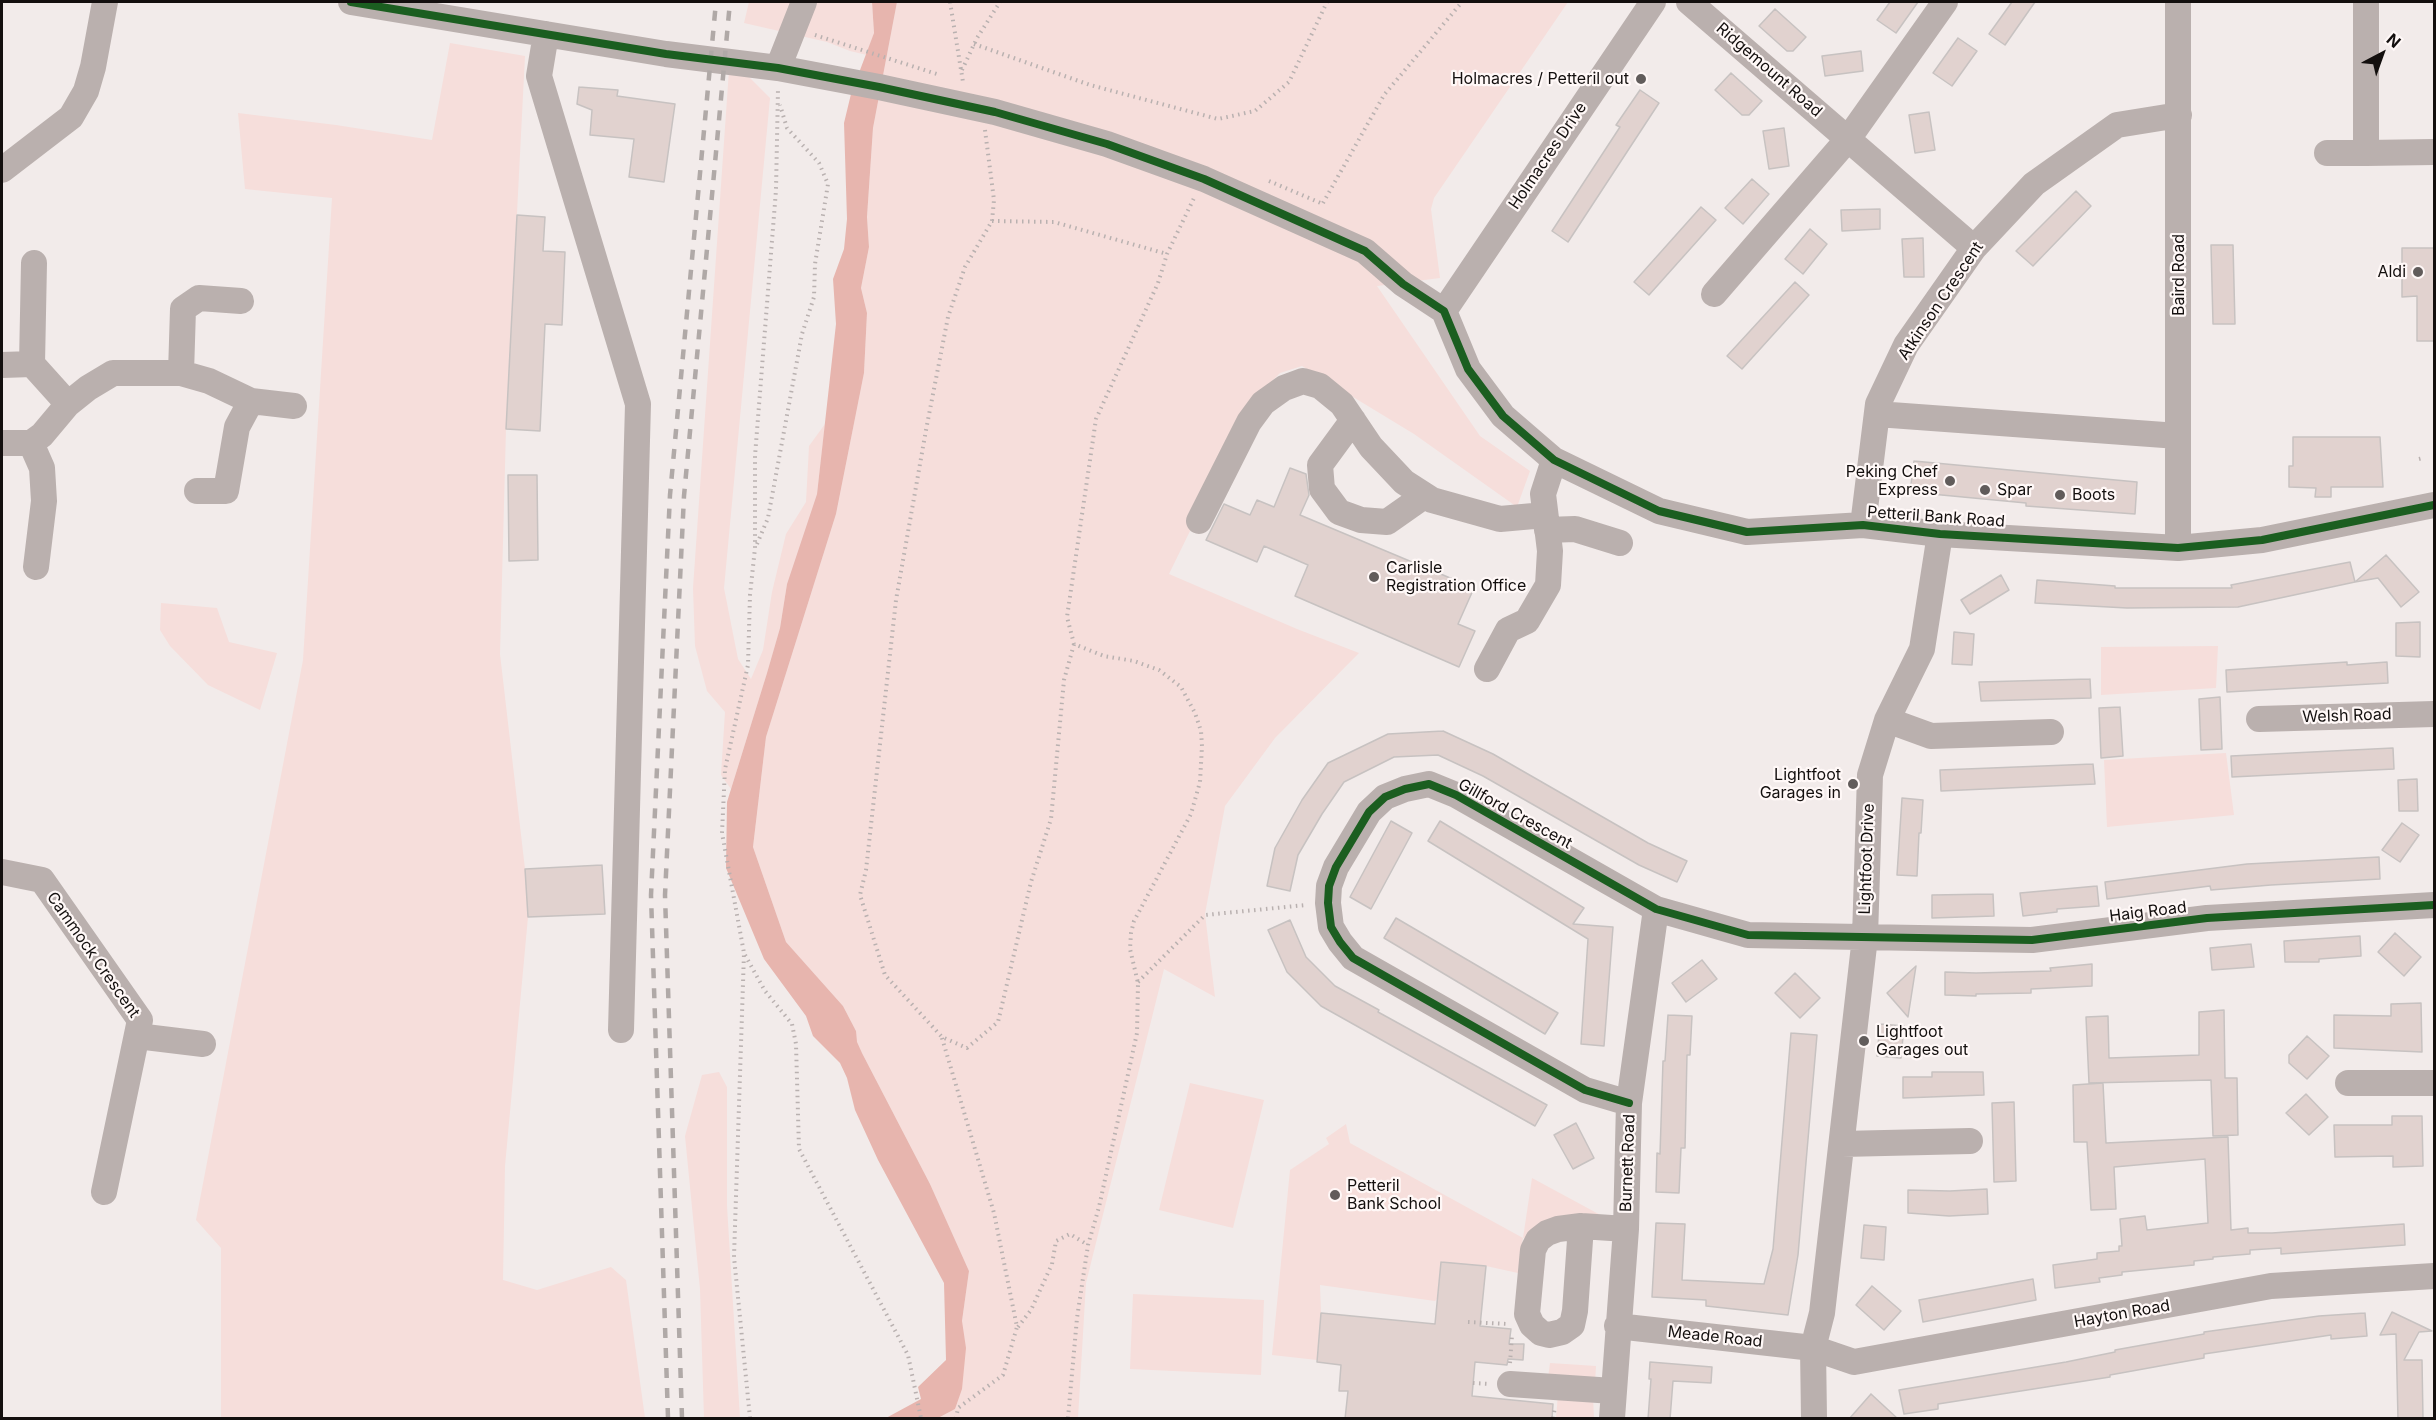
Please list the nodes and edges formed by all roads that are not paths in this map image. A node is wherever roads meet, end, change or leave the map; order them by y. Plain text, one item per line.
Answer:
1 (105, 2) edge
2 (351, 2) edge
3 (804, 2) edge
4 (1653, 2) edge
5 (1689, 2) edge
6 (1946, 2) edge
7 (2178, 2) edge
8 (2366, 2) edge
9 (546, 34) junction
10 (778, 68) junction
11 (2179, 116) junction
12 (1848, 139) junction
13 (2434, 152) edge
14 (2327, 153) dead end
15 (2366, 153) junction
16 (2, 170) edge
17 (1974, 248) junction
18 (34, 263) dead end
19 (1714, 294) dead end
20 (241, 301) dead end
21 (1444, 311) junction
22 (32, 364) junction
23 (2, 365) edge
24 (181, 373) junction
25 (251, 401) junction
26 (68, 404) junction
27 (294, 406) dead end
28 (1877, 414) junction
29 (1353, 420) junction
30 (2178, 436) junction
31 (31, 443) junction
32 (2, 444) edge
33 (1554, 460) junction
34 (198, 491) dead end
35 (1424, 495) junction
36 (2434, 505) edge
37 (1199, 521) dead end
38 (1546, 522) junction
39 (1863, 525) junction
40 (1940, 534) junction
41 (1620, 543) dead end
42 (2178, 548) junction
43 (36, 567) dead end
44 (1487, 669) dead end
45 (2434, 714) edge
46 (2259, 719) dead end
47 (1887, 720) junction
48 (2051, 732) dead end
49 (2, 872) edge
50 (2434, 905) edge
51 (1656, 909) junction
52 (1865, 937) junction
53 (621, 1030) dead end
54 (137, 1036) junction
55 (203, 1044) dead end
56 (2348, 1083) dead end
57 (2434, 1083) edge
58 (1629, 1103) junction
59 (1970, 1142) dead end
60 (1842, 1144) junction
61 (104, 1192) dead end
62 (1581, 1226) dead end
63 (1626, 1229) junction
64 (2434, 1276) edge
65 (1617, 1326) junction
66 (1813, 1348) junction
67 (1510, 1384) road end
68 (1613, 1391) junction
69 (1612, 1419) edge
70 (1814, 1419) edge

1 - 16 street
2 - 9 street
3 - 10 street
4 - 21 street, Holmacres Drive
5 - 12 street, Ridgemount Road
6 - 12 street
7 - 11 street, Baird Road
8 - 15 street
9 - 10 street
9 - 53 street
10 - 21 street
11 - 17 street, Atkinson Crescent
11 - 30 street, Baird Road
12 - 17 street, Ridgemount Road
12 - 19 street
13 - 15 street
14 - 15 street
17 - 28 street, Atkinson Crescent
18 - 22 street
20 - 24 street
21 - 33 street, Petteril Bank Road
22 - 23 street
22 - 26 street
24 - 25 street
24 - 26 street
25 - 27 street
25 - 34 street
26 - 31 street
28 - 30 street
28 - 39 street, Atkinson Crescent
29 - 35 street
29 - 35 street
29 - 37 street
30 - 42 street, Baird Road
31 - 32 street
31 - 43 street
33 - 38 street
33 - 39 street, Petteril Bank Road
35 - 38 street
36 - 42 street, Petteril Bank Road
38 - 41 street
38 - 44 street
39 - 40 street, Petteril Bank Road
40 - 42 street, Petteril Bank Road
40 - 47 street, Lightfoot Drive
45 - 46 street, Welsh Road
47 - 48 street
47 - 52 street, Lightfoot Drive
49 - 54 street, Cammock Crescent
50 - 52 street, Haig Road
51 - 52 street, Gillford Crescent
51 - 58 street, Burnett Road
51 - 58 street, Gillford Crescent
52 - 60 street, Lightfoot Drive
54 - 55 street, Cammock Crescent
54 - 61 street, Cammock Crescent
56 - 57 street
58 - 63 street, Burnett Road
59 - 60 street
60 - 66 street, Lightfoot Drive
62 - 63 street
63 - 65 street, Burnett Road
64 - 66 street, Hayton Road
65 - 66 street, Meade Road
65 - 68 street, Burnett Road
66 - 70 street, Lightfoot Drive
67 - 68 street
68 - 69 street, Burnett Road

